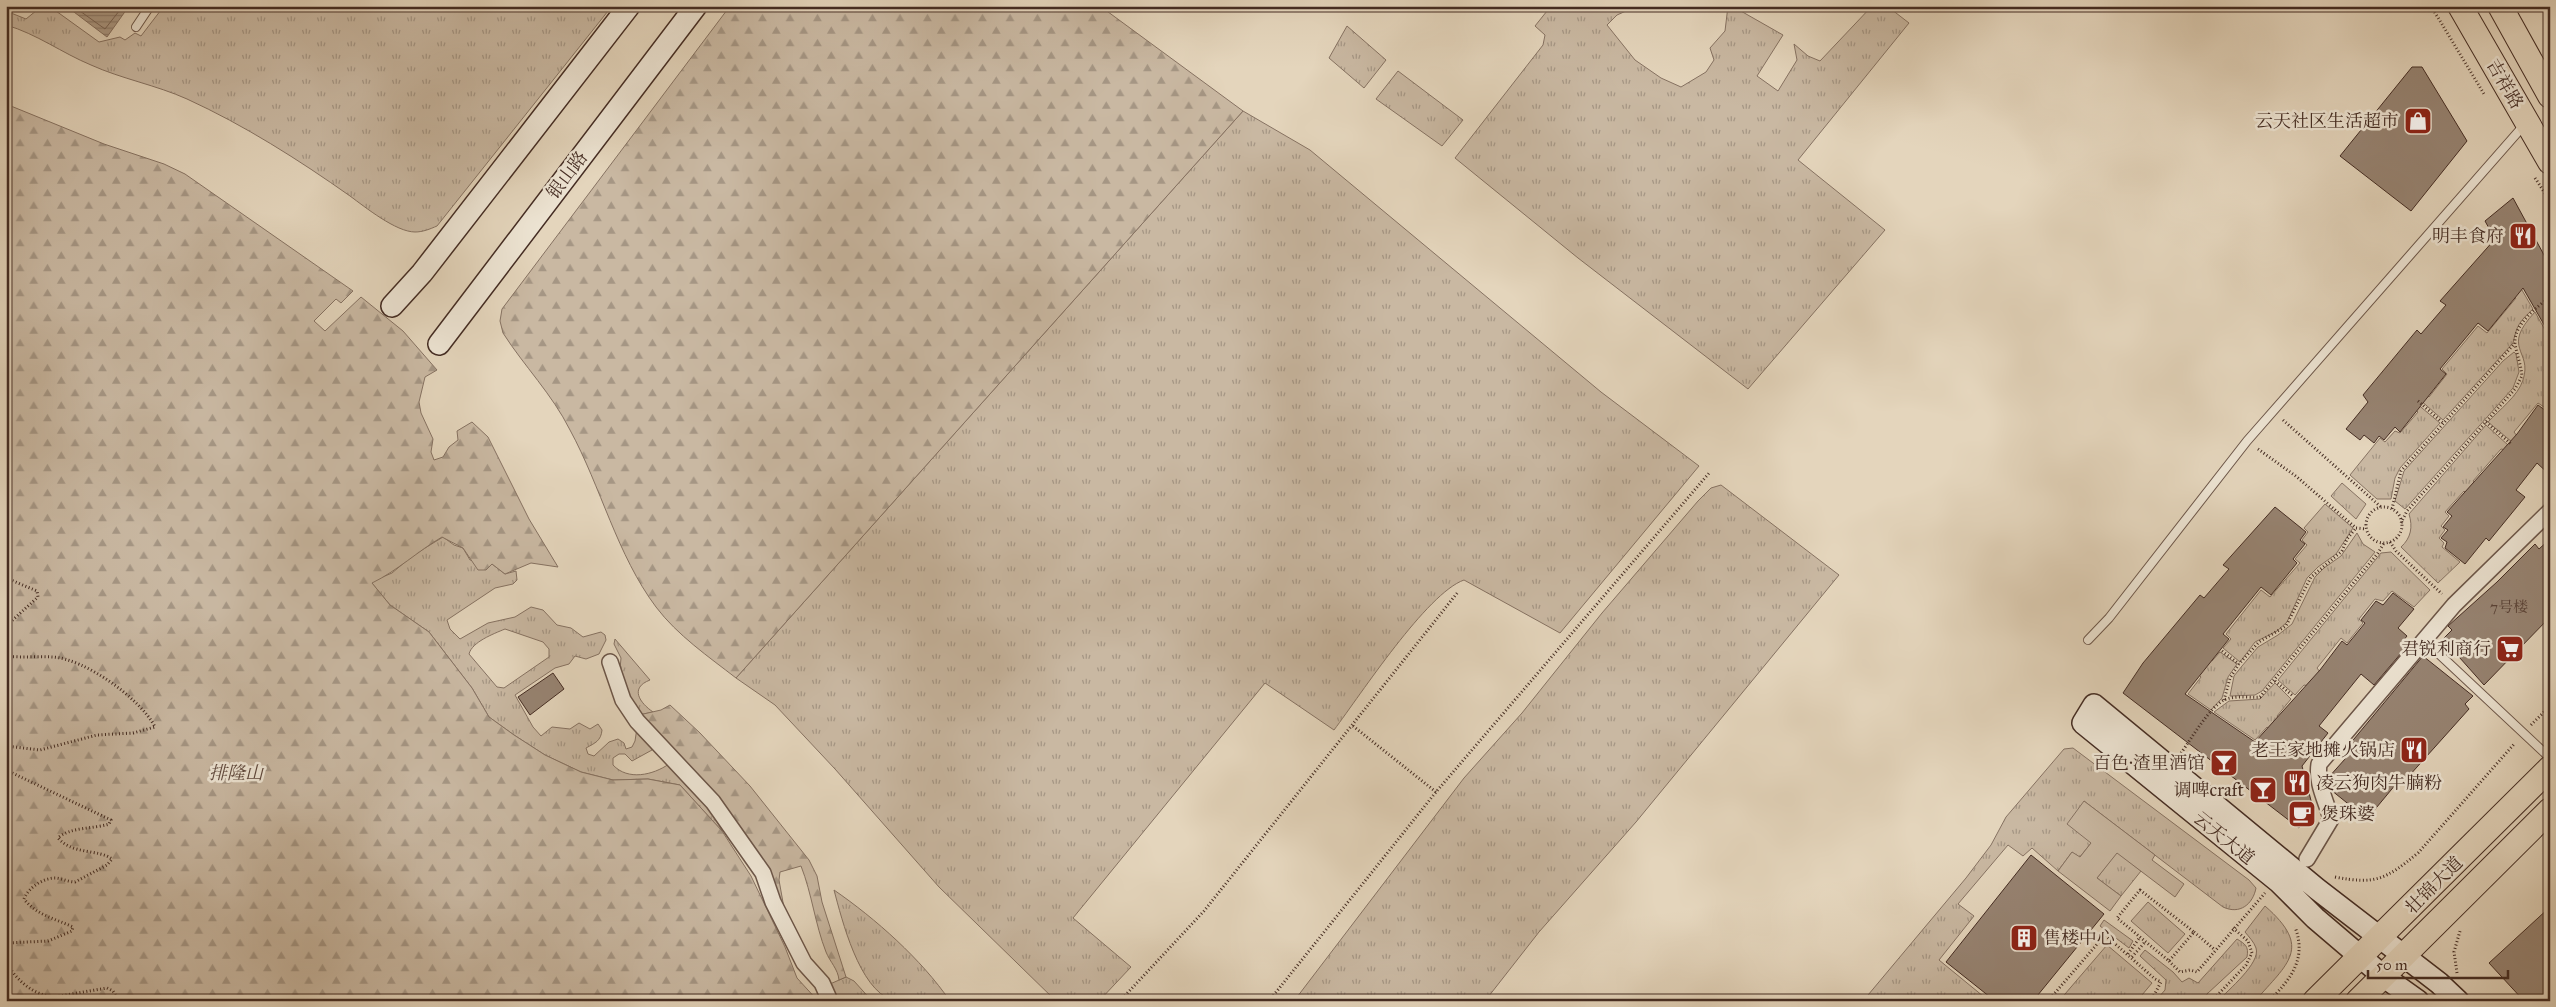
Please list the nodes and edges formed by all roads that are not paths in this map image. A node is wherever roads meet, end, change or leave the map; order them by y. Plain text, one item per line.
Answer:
1 (150, 6) edge
2 (629, 6) edge
3 (696, 6) edge
4 (2460, 6) edge
5 (2500, 6) edge
6 (136, 27) dead end
7 (2550, 96) edge
8 (2527, 122) junction
9 (2550, 162) edge
10 (392, 306) dead end
11 (439, 344) dead end
12 (2550, 511) edge
13 (2423, 639) junction
14 (2088, 640) dead end
15 (610, 662) dead end
16 (2550, 758) edge
17 (2550, 768) edge
18 (2550, 810) edge
19 (2306, 859) dead end
20 (2382, 937) junction
21 (2404, 956) junction
22 (2360, 957) junction
23 (2383, 976) junction
24 (2459, 990) edge
25 (830, 1001) edge
26 (2315, 1001) edge
27 (2358, 1001) edge
28 (2418, 1001) edge

1 - 6 lane
2 - 10 main road
3 - 11 main road, 银山路
4 - 8 main road, 吉祥路
5 - 7 main road, 吉祥路
8 - 9 main road, 吉祥路
8 - 14 lane
12 - 13 street
13 - 16 lane
13 - 19 street
15 - 25 street
17 - 20 main road, 壮锦大道
18 - 21 main road, 壮锦大道
20 - 21 main road, 云天大道
20 - 22 main road, 壮锦大道
20 - 22 main road, 云天大道
21 - 23 main road, 壮锦大道
21 - 24 main road, 云天大道
22 - 23 main road, 云天大道
22 - 26 main road, 壮锦大道
23 - 27 main road, 壮锦大道
23 - 28 main road, 云天大道

